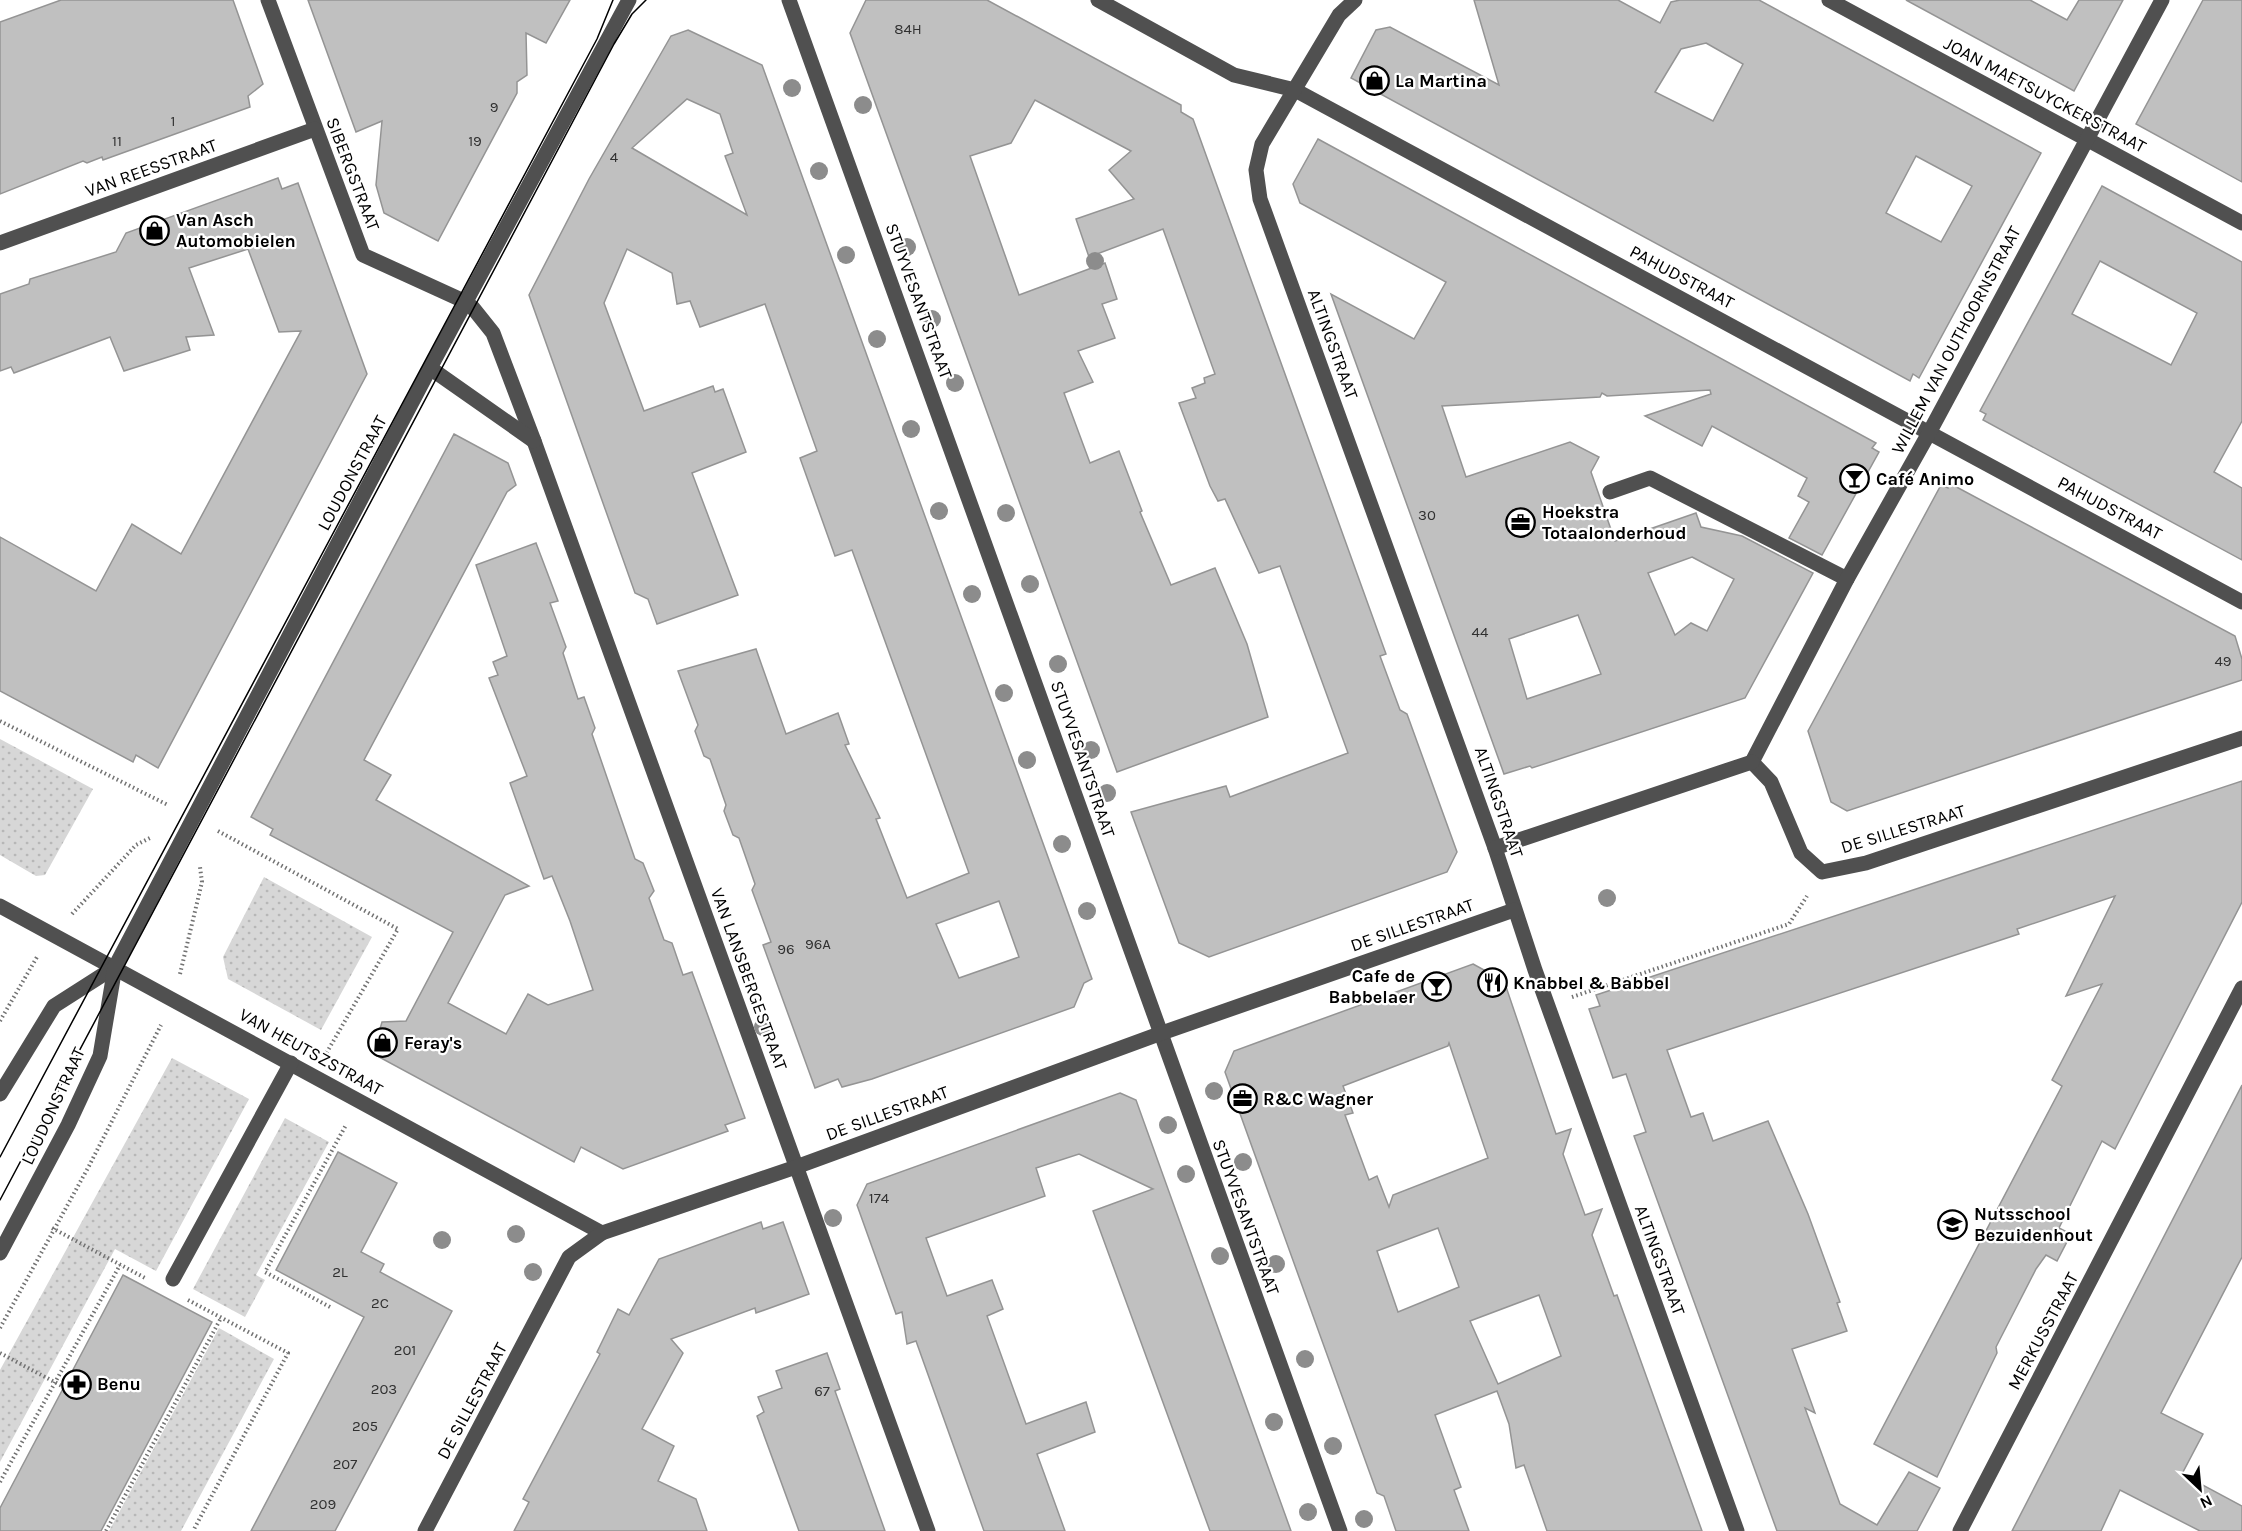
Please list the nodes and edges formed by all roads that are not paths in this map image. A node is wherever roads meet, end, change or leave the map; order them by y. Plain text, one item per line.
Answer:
1 (268, 0) edge
2 (629, 0) edge
3 (789, 0) edge
4 (1098, 0) edge
5 (1355, 0) edge
6 (1829, 0) edge
7 (2162, 0) edge
8 (1295, 90) junction
9 (315, 129) junction
10 (2086, 139) junction
11 (2242, 223) edge
12 (0, 243) edge
13 (466, 302) junction
14 (430, 368) junction
15 (1929, 433) junction
16 (534, 441) junction
17 (1610, 492) dead end
18 (1847, 579) junction
19 (2242, 602) edge
20 (2242, 738) edge
21 (1752, 762) junction
22 (1495, 848) junction
23 (0, 906) edge
24 (1514, 910) junction
25 (115, 967) junction
26 (2242, 988) edge
27 (1159, 1034) junction
28 (291, 1063) junction
29 (0, 1094) edge
30 (796, 1167) junction
31 (602, 1233) junction
32 (0, 1253) edge
33 (173, 1279) dead end
34 (425, 1531) edge
35 (928, 1531) edge
36 (1340, 1531) edge
37 (1737, 1531) edge
38 (1960, 1531) edge

1 - 9 street, SIBERGSTRAAT
2 - 13 street, LOUDONSTRAAT
3 - 27 street, STUYVESANTSTRAAT
4 - 8 street, PAHUDSTRAAT
5 - 8 street, ALTINGSTRAAT
6 - 10 street, JOAN MAETSUYCKERSTRAAT
7 - 10 street, WILLEM VAN OUTHOORNSTRAAT
8 - 15 street, PAHUDSTRAAT
8 - 22 street, ALTINGSTRAAT
9 - 12 street, VAN REESSTRAAT
9 - 13 street, SIBERGSTRAAT
10 - 11 street, JOAN MAETSUYCKERSTRAAT
10 - 15 street, WILLEM VAN OUTHOORNSTRAAT
13 - 14 street, LOUDONSTRAAT
13 - 16 street, VAN LANSBERGESTRAAT
14 - 16 street
14 - 25 street, LOUDONSTRAAT
15 - 18 street, WILLEM VAN OUTHOORNSTRAAT
15 - 19 street, PAHUDSTRAAT
16 - 30 street, VAN LANSBERGESTRAAT
17 - 18 street
18 - 21 street, WILLEM VAN OUTHOORNSTRAAT
20 - 21 street, DE SILLESTRAAT
21 - 22 street
22 - 24 street, ALTINGSTRAAT
23 - 25 street, VAN HEUTSZSTRAAT
24 - 27 street, DE SILLESTRAAT
24 - 37 street, ALTINGSTRAAT
25 - 28 street, VAN HEUTSZSTRAAT
25 - 29 street
25 - 32 street, LOUDONSTRAAT
26 - 38 street, MERKUSSTRAAT
27 - 30 street, DE SILLESTRAAT
27 - 36 street, STUYVESANTSTRAAT
28 - 31 street, VAN HEUTSZSTRAAT
28 - 33 street
30 - 31 street, DE SILLESTRAAT
30 - 35 street, VAN LANSBERGESTRAAT
31 - 34 street, DE SILLESTRAAT

